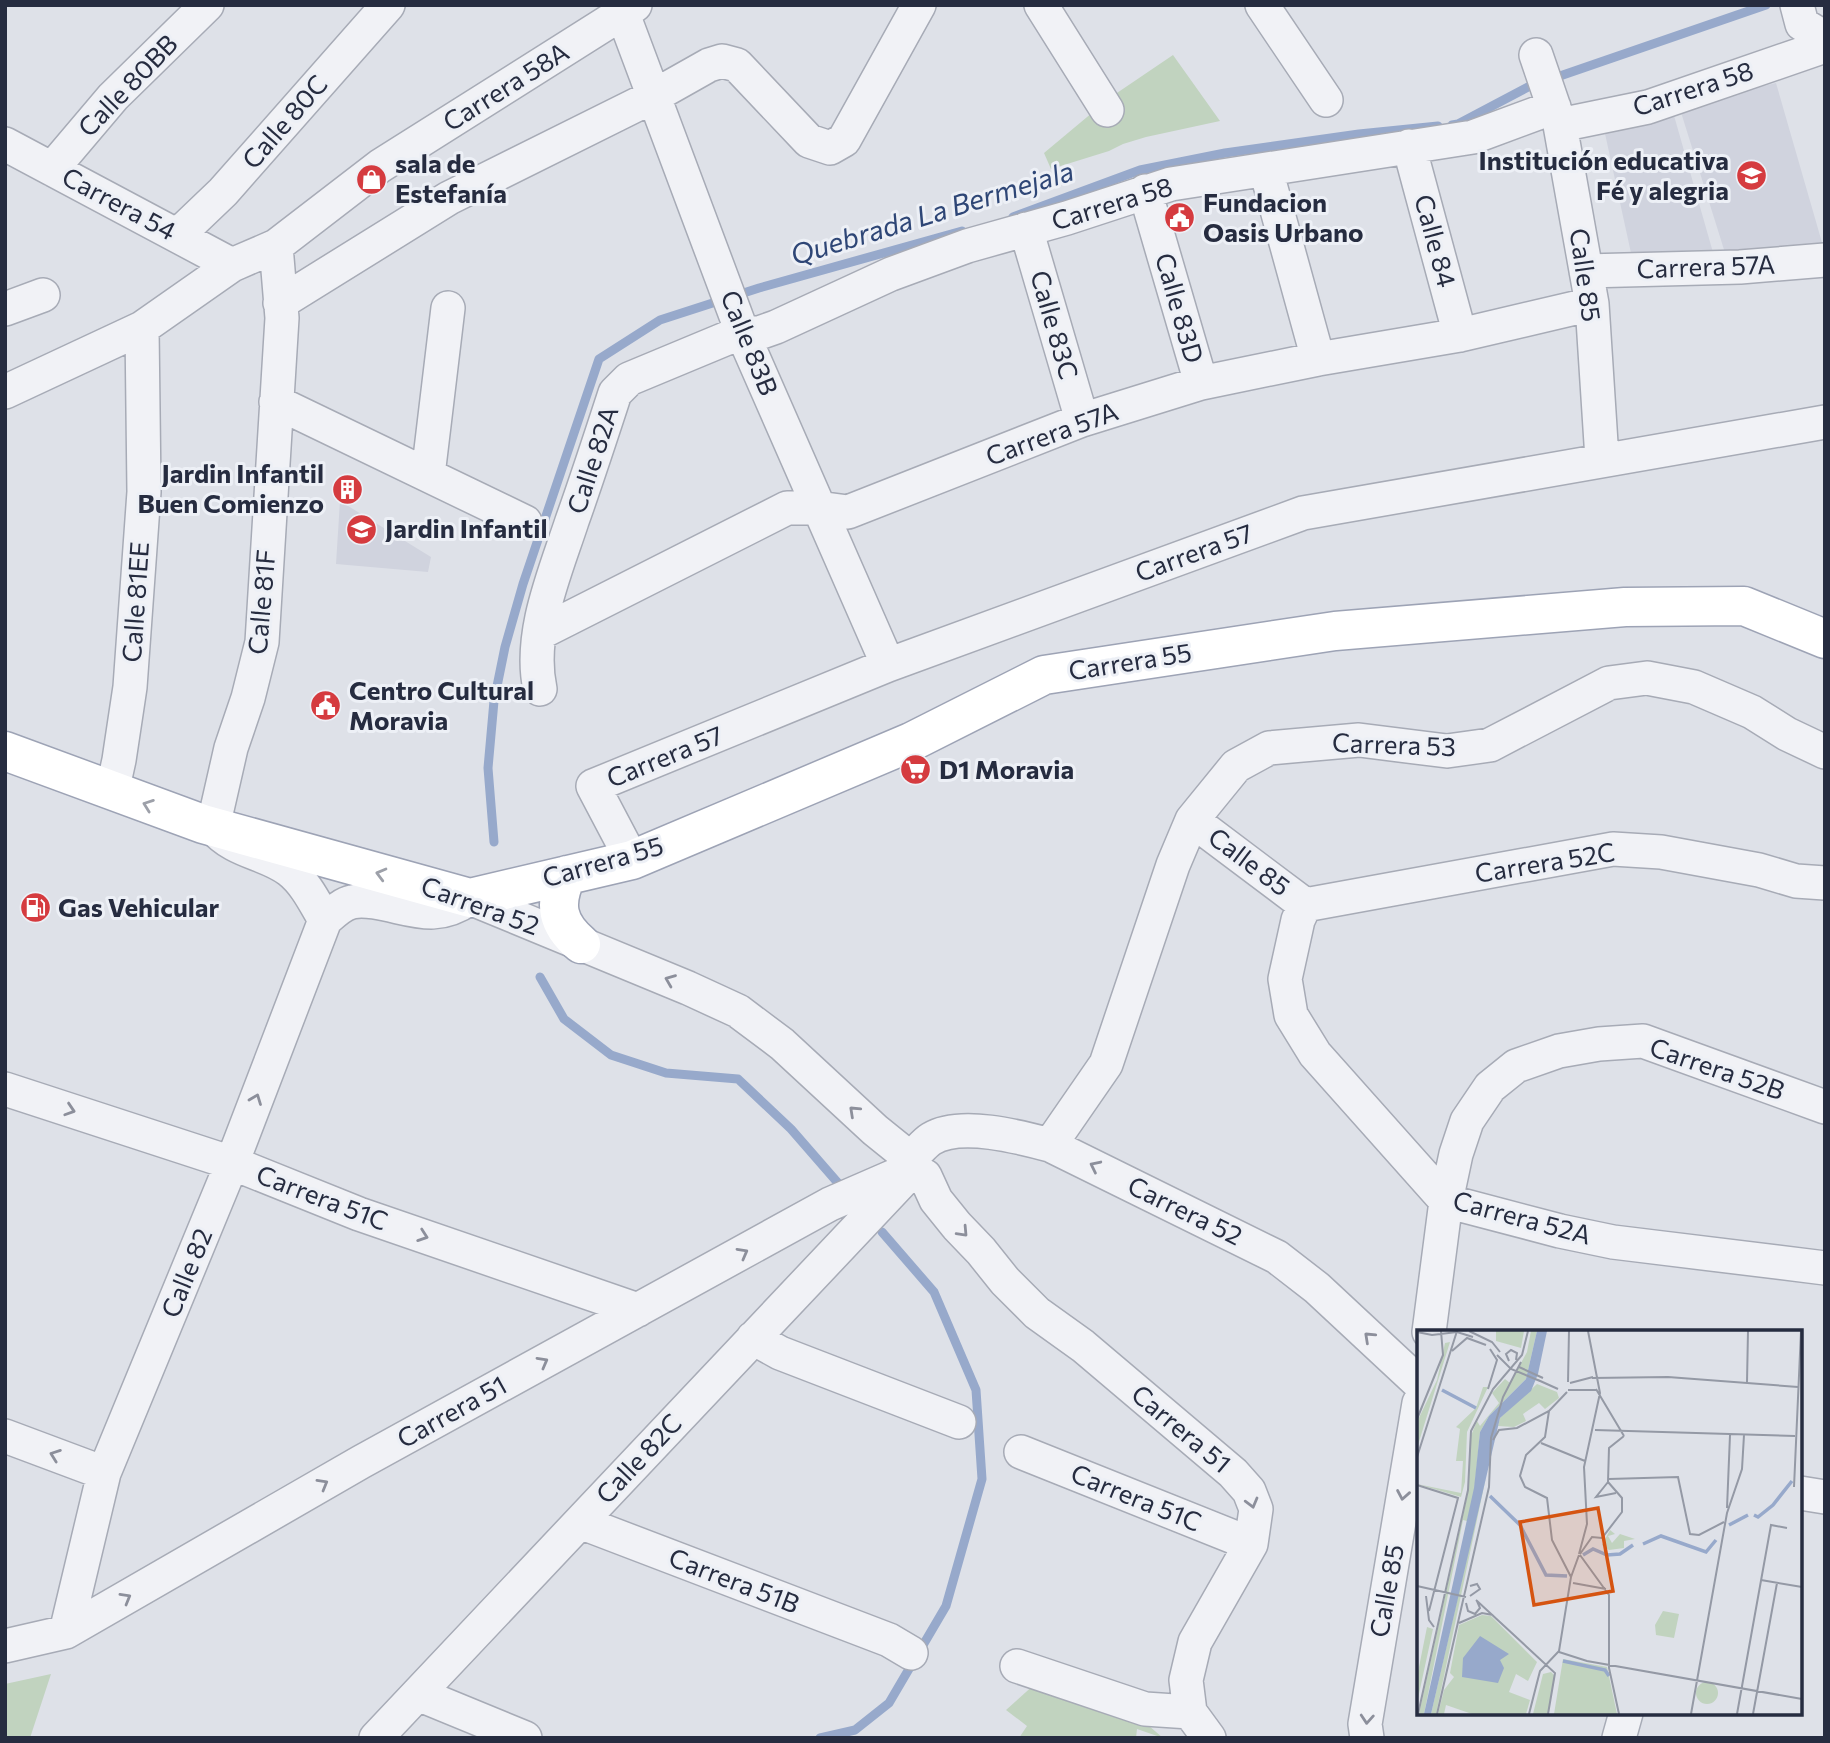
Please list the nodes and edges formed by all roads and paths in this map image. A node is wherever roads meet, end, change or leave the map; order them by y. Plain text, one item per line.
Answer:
1 (207, 5) edge
2 (388, 5) edge
3 (919, 5) edge
4 (1041, 5) edge
5 (1262, 5) edge
6 (1797, 8) edge
7 (629, 10) edge
8 (1825, 38) edge
9 (1825, 46) edge
10 (1538, 59) dead end
11 (654, 96) junction
12 (1326, 100) dead end
13 (1107, 110) dead end
14 (1555, 110) junction
15 (5, 144) edge
16 (1409, 146) junction
17 (52, 169) junction
18 (1266, 170) junction
19 (1145, 191) junction
20 (1026, 229) junction
21 (178, 235) junction
22 (276, 246) junction
23 (1825, 260) edge
24 (232, 265) junction
25 (1586, 271) junction
26 (43, 295) dead end
27 (281, 303) junction
28 (1592, 304) junction
29 (733, 306) junction
30 (448, 308) dead end
31 (5, 309) edge
32 (804, 315) joint
33 (142, 328) junction
34 (1460, 335) junction
35 (1318, 359) junction
36 (1201, 383) junction
37 (5, 393) edge
38 (276, 402) junction
39 (1082, 420) junction
40 (1825, 422) edge
41 (1602, 459) junction
42 (428, 475) junction
43 (818, 508) junction
44 (525, 522) dead end
45 (540, 633) junction
46 (1825, 639) edge
47 (888, 666) junction
48 (540, 689) dead end
49 (5, 751) edge
50 (1825, 752) edge
51 (113, 792) junction
52 (1192, 820) junction
53 (213, 827) junction
54 (632, 860) junction
55 (567, 875) junction
56 (1815, 886) edge
57 (470, 898) junction
58 (1306, 905) junction
59 (325, 920) junction
60 (581, 944) junction
61 (5, 1089) edge
62 (1825, 1107) edge
63 (1050, 1145) junction
64 (232, 1163) junction
65 (910, 1168) junction
66 (1446, 1201) junction
67 (1825, 1268) edge
68 (638, 1310) junction
69 (1429, 1330) edge
70 (753, 1338) junction
71 (1417, 1381) edge
72 (1417, 1415) edge
73 (959, 1422) dead end
74 (5, 1436) edge
75 (1021, 1452) dead end
76 (104, 1473) junction
77 (1802, 1493) edge
78 (1825, 1497) edge
79 (580, 1522) junction
80 (1251, 1544) junction
81 (66, 1632) junction
82 (5, 1646) edge
83 (900, 1647) dead end
84 (1017, 1667) dead end
85 (418, 1694) junction
86 (1625, 1715) edge
87 (1200, 1725) edge
88 (376, 1738) edge
89 (524, 1738) edge
90 (1367, 1738) edge
91 (1619, 1738) edge

1 - 17 street, Calle 80BB
2 - 21 street, Calle 80C
3 - 11 street
4 - 13 street
5 - 12 street
6 - 8 street
7 - 11 street, Calle 83B
7 - 22 street, Carrera 58A
9 - 14 street, Carrera 58
10 - 14 street, Calle 85
11 - 27 street
11 - 29 street, Calle 83B
14 - 16 street, Carrera 58
14 - 25 street, Calle 85
15 - 17 street, Carrera 54
16 - 18 street, Carrera 58
16 - 34 street, Calle 84
17 - 21 street, Carrera 54
18 - 19 street, Carrera 58
18 - 35 street
19 - 20 street, Carrera 58
19 - 36 street, Calle 83D
20 - 32 street, Carrera 58
20 - 39 street, Calle 83C
21 - 24 street, Carrera 54
22 - 24 street
22 - 27 street, Calle 81F
23 - 25 street, Carrera 57A
24 - 33 street
25 - 28 street, Calle 85
26 - 31 street
27 - 38 street, Calle 81F
28 - 34 street, Carrera 57A
28 - 41 street, Calle 85
29 - 32 street, Calle 82A
29 - 43 street, Calle 83B
29 - 45 street, Calle 82A
30 - 42 street
33 - 37 street
33 - 51 street, Calle 81EE
34 - 35 street, Carrera 57A
35 - 36 street, Carrera 57A
36 - 39 street, Carrera 57A
38 - 42 street
38 - 53 street, Calle 81F
39 - 43 street, Carrera 57A
40 - 41 street, Carrera 57
41 - 47 street, Carrera 57
42 - 44 street
43 - 45 street, Carrera 57A
43 - 47 street, Calle 83B
45 - 48 street, Calle 82A
46 - 54 main road, Carrera 55
47 - 54 street, Carrera 57
49 - 51 main road, Carrera 52
50 - 52 street, Carrera 53
53 -> 51 main road, Carrera 52
52 - 58 street, Calle 85
52 - 63 street, Carrera 53
57 -> 53 main road, Carrera 52
53 - 59 street
54 - 55 main road, Carrera 55
55 - 57 main road, Carrera 55
55 - 60 main road
56 - 58 street, Carrera 52C
57 - 59 street
57 - 60 street, Carrera 52
58 - 66 street, Carrera 52A
64 -> 59 street, Calle 82
65 -> 60 street, Carrera 52
61 -> 64 street, Carrera 51C
62 - 66 street, Carrera 52B
63 - 65 street, Carrera 52
71 -> 63 street, Carrera 52
64 -> 68 street, Carrera 51C
64 - 76 street, Calle 82
68 -> 65 street, Carrera 51
65 - 70 street, Calle 82C
65 -> 80 street, Carrera 51
66 - 67 street, Carrera 52A
66 - 69 street
81 -> 68 street, Carrera 51
70 - 73 street
70 - 79 street, Calle 82C
72 -> 90 street, Calle 85
76 -> 74 street
75 - 80 street, Carrera 51C
76 - 81 street, Calle 82
77 - 78 street
79 - 83 street, Carrera 51B
79 - 85 street, Calle 82C
80 - 87 street, Carrera 51
81 - 82 street, Carrera 51
84 - 87 street
85 - 88 street, Calle 82C
85 - 89 street
86 - 91 street

